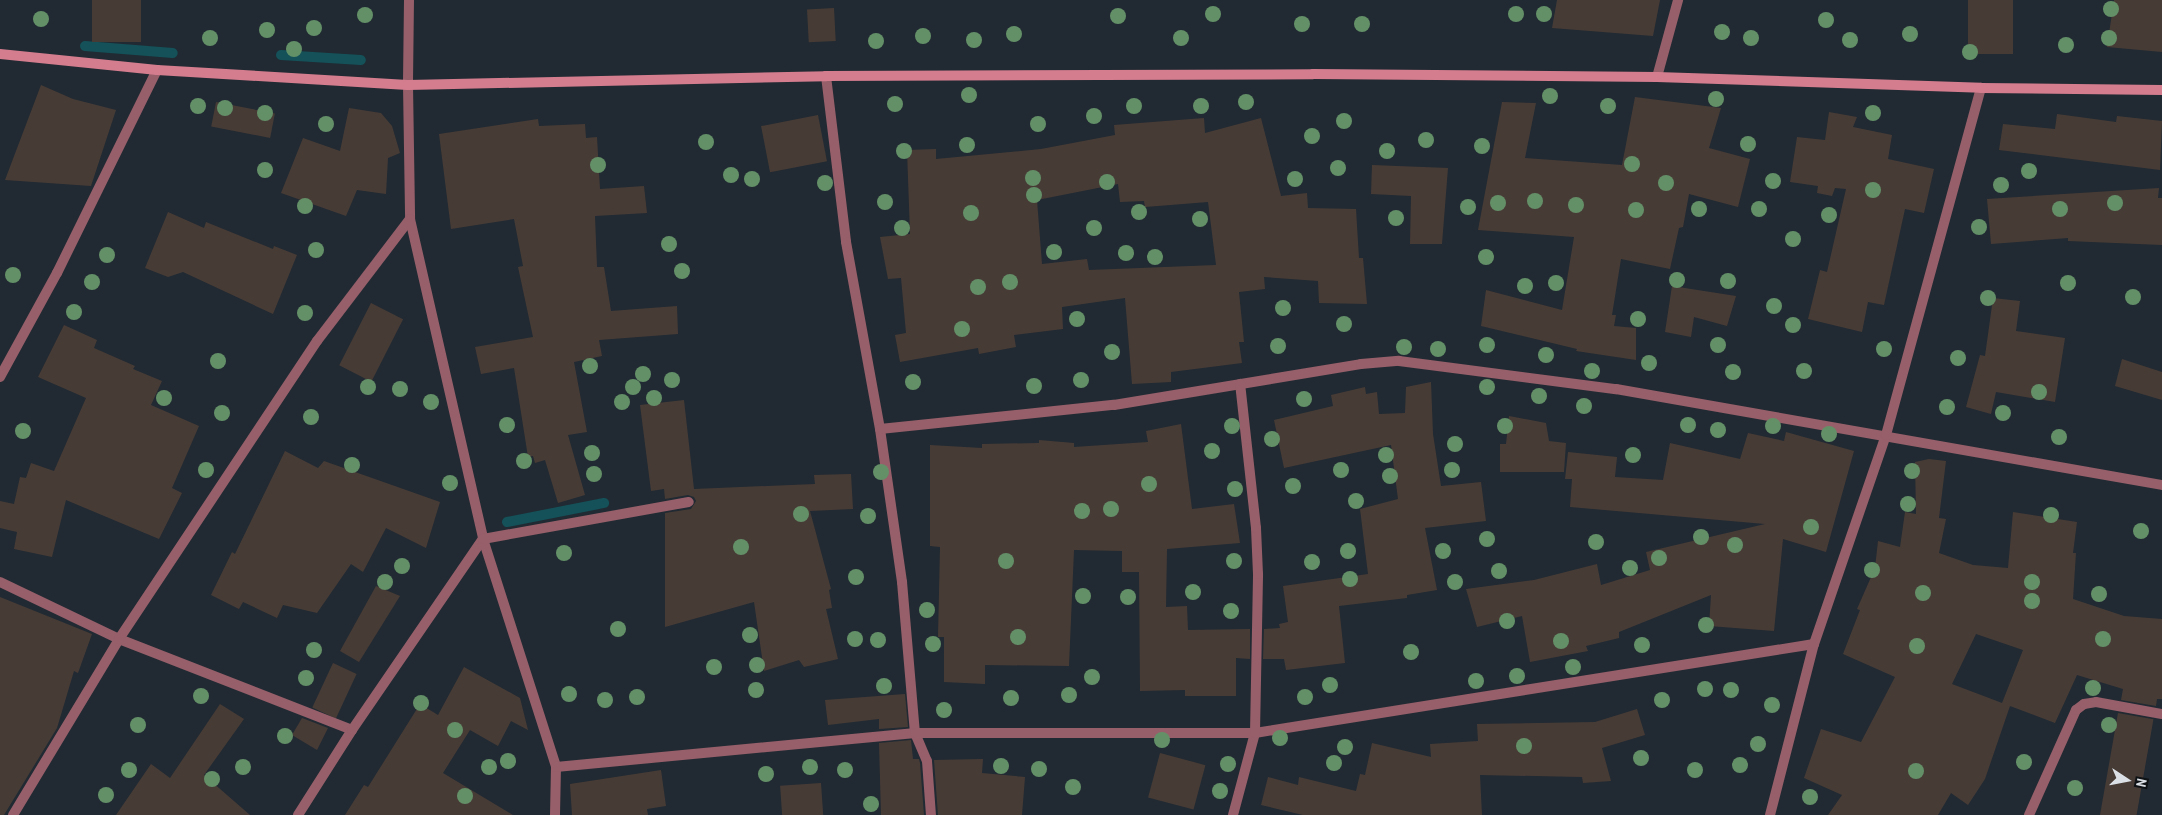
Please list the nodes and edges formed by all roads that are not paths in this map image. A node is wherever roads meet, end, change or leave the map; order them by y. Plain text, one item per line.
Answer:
1 (410, 0) edge
2 (1678, 0) edge
3 (0, 54) edge
4 (157, 70) junction
5 (826, 76) junction
6 (1657, 77) junction
7 (408, 86) junction
8 (1981, 88) junction
9 (2162, 90) edge
10 (410, 220) junction
11 (0, 377) edge
12 (1240, 384) junction
13 (880, 429) junction
14 (1886, 435) junction
15 (2162, 485) edge
16 (689, 502) dead end
17 (483, 539) junction
18 (0, 582) edge
19 (119, 639) junction
20 (1814, 644) junction
21 (2162, 714) edge
22 (352, 730) junction
23 (915, 733) junction
24 (1255, 733) junction
25 (556, 767) junction
26 (13, 815) edge
27 (298, 815) edge
28 (555, 815) edge
29 (931, 815) edge
30 (1233, 815) edge
31 (1770, 815) edge
32 (2029, 815) edge

1 - 7 street
2 - 6 street
3 - 4 main road
4 - 7 main road
4 - 11 street
5 - 6 main road
5 - 7 main road
5 - 13 street
6 - 8 main road
7 - 10 street
8 - 9 main road
8 - 14 street
10 - 17 street
10 - 19 street
12 - 13 street
12 - 14 street
12 - 24 street
13 - 23 street
14 - 15 street
14 - 20 street
16 - 17 street
17 - 22 street
17 - 25 street
18 - 19 street
19 - 22 street
19 - 26 street
20 - 24 street
20 - 31 street
21 - 32 street
22 - 27 street
23 - 24 street
23 - 25 street
23 - 29 street
24 - 30 street
25 - 28 street

